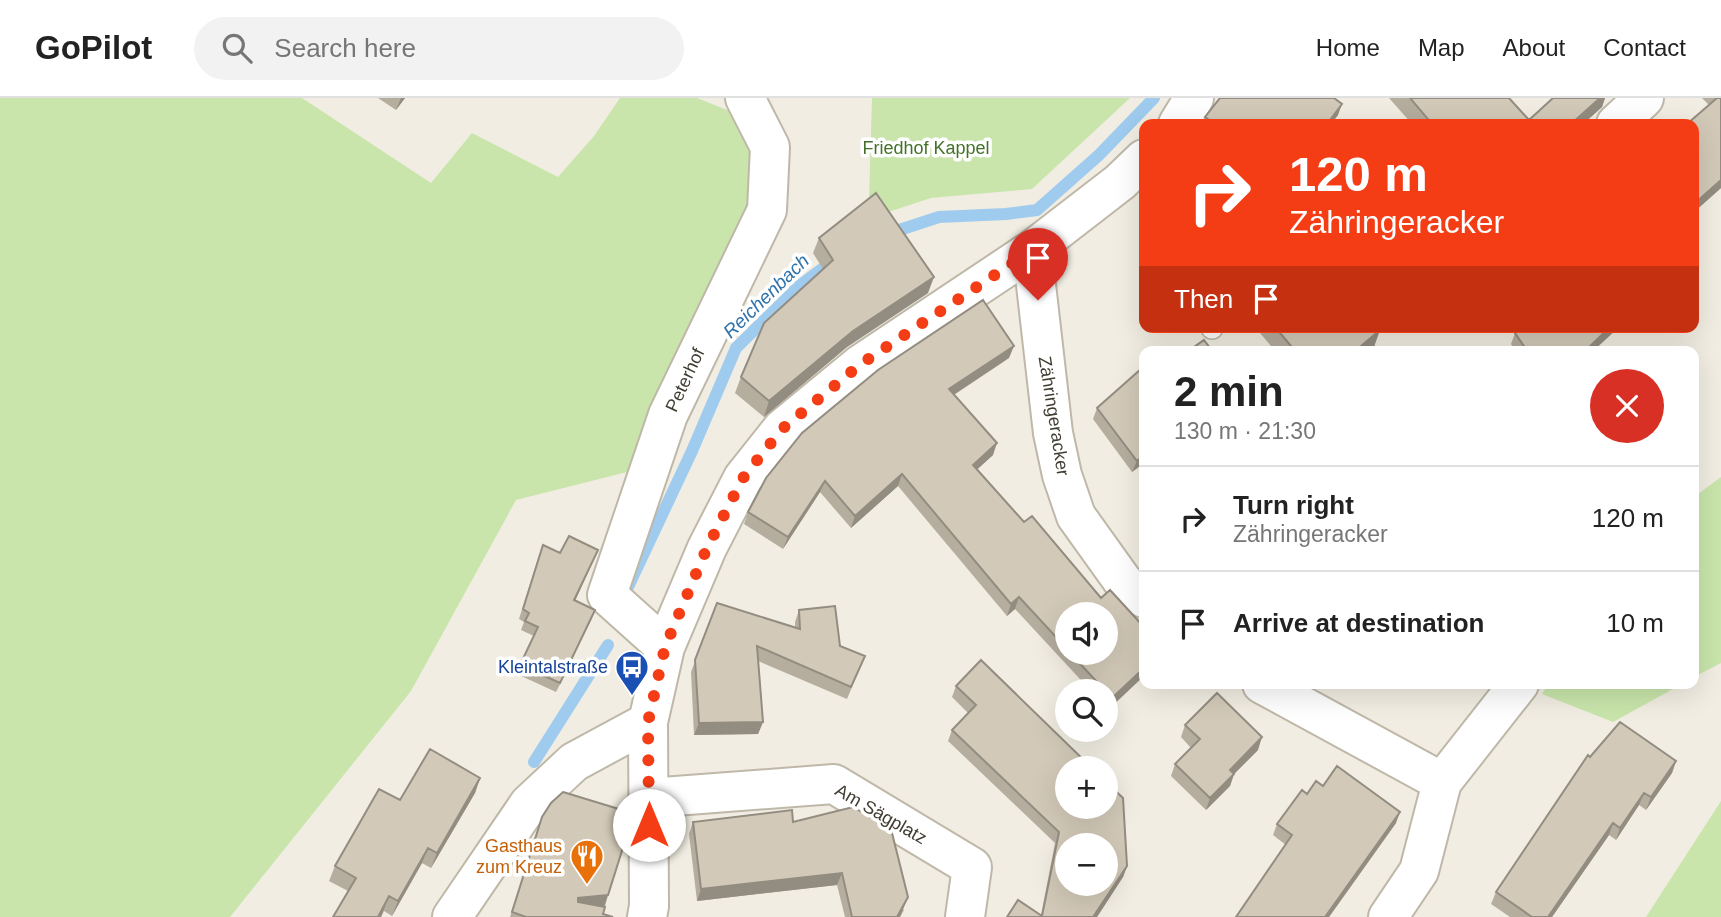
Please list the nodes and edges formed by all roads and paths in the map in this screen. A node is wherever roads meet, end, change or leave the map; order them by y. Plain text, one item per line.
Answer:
1 (746, 98) edge
2 (1194, 98) edge
3 (1644, 98) edge
4 (1181, 119) edge
5 (1621, 119) edge
6 (1139, 164) edge
7 (1032, 250) junction
8 (1139, 594) edge
9 (644, 628) junction
10 (1271, 689) edge
11 (1515, 689) edge
12 (648, 722) junction
13 (1442, 782) junction
14 (649, 798) junction
15 (452, 917) edge
16 (647, 917) edge
17 (965, 917) edge
18 (1388, 917) edge

1 - 9 street, Peterhof
2 - 4 street
3 - 5 street
6 - 7 street
7 - 8 street, Zähringeracker
7 - 9 street
9 - 12 street
10 - 13 street
11 - 13 street
12 - 14 street
12 - 15 street
13 - 18 street
14 - 16 street
14 - 17 street, Am Sägplatz

